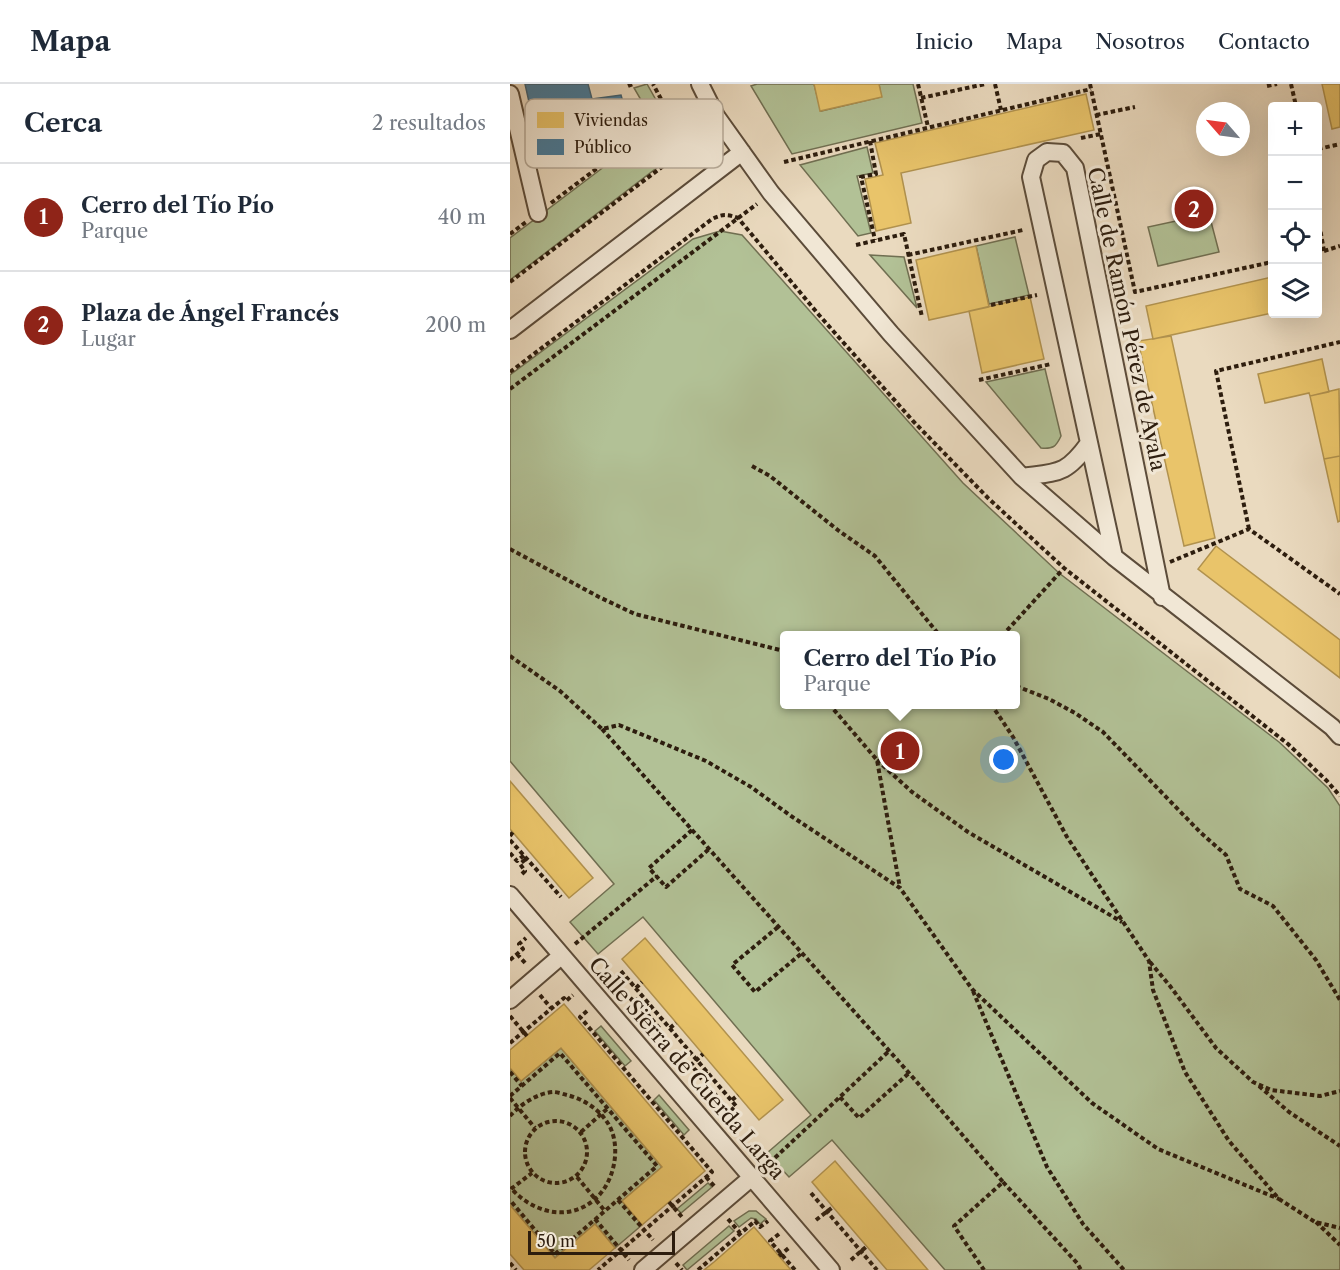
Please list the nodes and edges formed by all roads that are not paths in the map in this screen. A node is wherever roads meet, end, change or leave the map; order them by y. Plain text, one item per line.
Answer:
1 (700, 84) edge
2 (510, 94) edge
3 (708, 99) edge
4 (723, 126) edge
5 (742, 152) junction
6 (525, 158) edge
7 (723, 167) edge
8 (527, 168) edge
9 (721, 168) edge
10 (538, 213) road end
11 (510, 330) edge
12 (1089, 443) junction
13 (1022, 477) junction
14 (1114, 557) junction
15 (1162, 597) junction
16 (1340, 736) edge
17 (510, 895) edge
18 (561, 956) junction
19 (510, 1000) edge
20 (751, 1178) junction
21 (643, 1270) edge
22 (831, 1270) edge

1 - 3 street
2 - 6 street
4 - 5 street
5 - 7 street
5 - 13 street
8 - 10 street
9 - 11 street
12 - 13 street
12 - 14 street, Calle de Ramón Pérez de Ayala
12 - 15 street, Calle de Ramón Pérez de Ayala
13 - 14 street
14 - 15 street
15 - 16 street
17 - 18 street, Calle Sierra de Cuerda Larga
18 - 19 street
18 - 20 street, Calle Sierra de Cuerda Larga
20 - 21 street
20 - 22 street, Calle Sierra de Cuerda Larga

